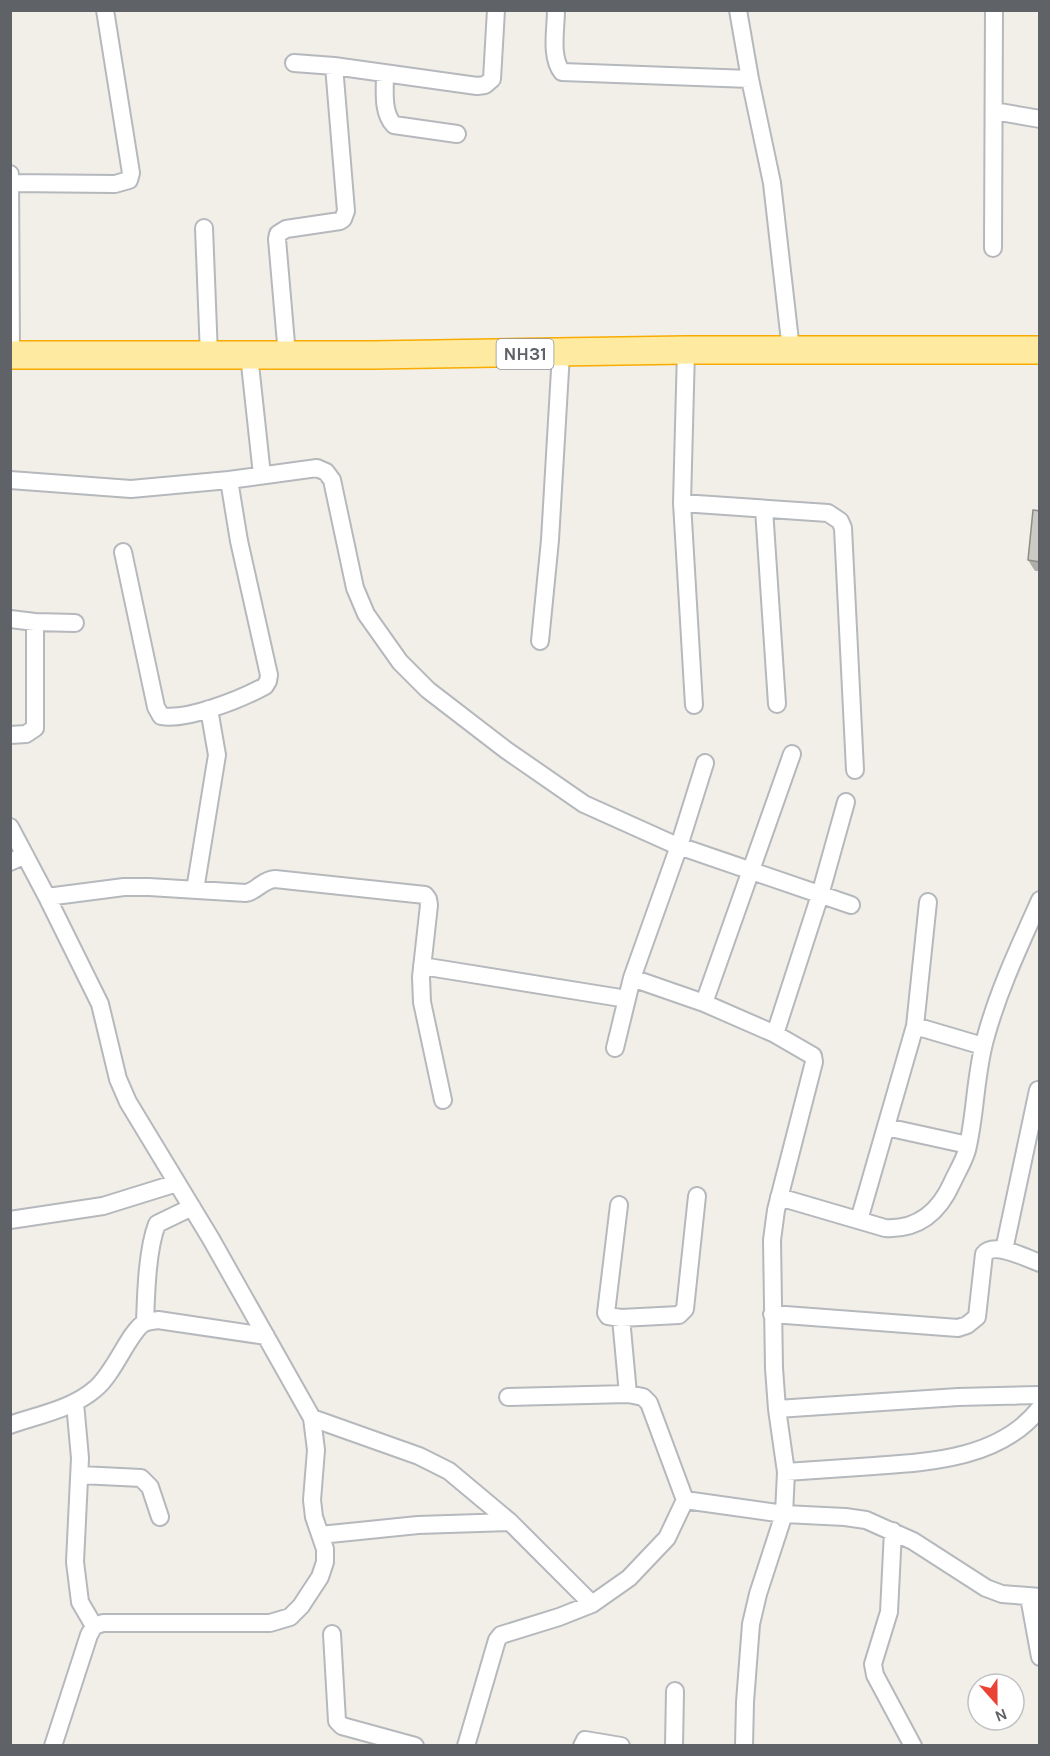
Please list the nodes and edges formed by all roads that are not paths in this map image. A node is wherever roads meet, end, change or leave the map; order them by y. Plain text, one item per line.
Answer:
1 (105, 10) edge
2 (496, 10) edge
3 (556, 10) edge
4 (738, 10) edge
5 (994, 10) edge
6 (294, 63) dead end
7 (334, 66) junction
8 (385, 74) junction
9 (750, 79) junction
10 (994, 111) junction
11 (1040, 118) edge
12 (458, 134) dead end
13 (10, 174) edge
14 (11, 183) edge
15 (11, 201) edge
16 (204, 228) dead end
17 (993, 248) dead end
18 (791, 350) junction
19 (1040, 350) edge
20 (686, 351) junction
21 (561, 353) junction
22 (11, 355) edge
23 (209, 355) junction
24 (249, 355) junction
25 (287, 355) junction
26 (262, 475) junction
27 (10, 480) edge
28 (229, 480) junction
29 (682, 503) junction
30 (764, 509) junction
31 (123, 552) dead end
32 (10, 619) edge
33 (35, 622) junction
34 (75, 624) dead end
35 (540, 641) dead end
36 (777, 704) dead end
37 (694, 705) dead end
38 (209, 709) junction
39 (10, 735) edge
40 (792, 754) dead end
41 (705, 763) dead end
42 (855, 770) dead end
43 (846, 801) dead end
44 (10, 827) edge
45 (680, 846) junction
46 (18, 858) edge
47 (751, 871) junction
48 (195, 890) junction
49 (820, 895) junction
50 (47, 897) junction
51 (1040, 900) edge
52 (928, 902) dead end
53 (851, 905) dead end
54 (422, 966) junction
55 (632, 978) junction
56 (627, 999) junction
57 (704, 1003) junction
58 (915, 1026) junction
59 (776, 1034) junction
60 (983, 1046) junction
61 (615, 1048) dead end
62 (1038, 1090) edge
63 (443, 1100) dead end
64 (886, 1127) junction
65 (968, 1145) junction
66 (177, 1183) junction
67 (698, 1196) dead end
68 (780, 1197) junction
69 (619, 1204) dead end
70 (192, 1208) junction
71 (10, 1220) edge
72 (859, 1220) junction
73 (1004, 1250) junction
74 (1040, 1263) edge
75 (772, 1314) junction
76 (621, 1317) junction
77 (145, 1323) junction
78 (266, 1336) junction
79 (628, 1394) junction
80 (1040, 1395) edge
81 (507, 1397) dead end
82 (75, 1403) junction
83 (1040, 1408) edge
84 (777, 1409) junction
85 (312, 1418) junction
86 (10, 1425) edge
87 (786, 1472) junction
88 (80, 1474) junction
89 (685, 1500) junction
90 (784, 1515) junction
91 (160, 1517) dead end
92 (510, 1522) junction
93 (893, 1531) junction
94 (320, 1535) junction
95 (1034, 1597) edge
96 (592, 1604) junction
97 (94, 1626) junction
98 (332, 1634) dead end
99 (1040, 1658) edge
100 (675, 1691) dead end
101 (381, 1741) edge
102 (53, 1746) edge
103 (415, 1746) edge
104 (466, 1746) edge
105 (582, 1746) edge
106 (621, 1746) edge
107 (674, 1746) edge
108 (744, 1746) edge
109 (913, 1746) edge

1 - 14 street
2 - 8 street
3 - 9 street
4 - 9 street
5 - 10 street
6 - 7 street
7 - 8 street
7 - 25 street
8 - 12 street
9 - 18 street
10 - 11 street
10 - 17 street
13 - 14 street
14 - 15 street
15 - 22 street
16 - 23 street
18 - 19 highway, NH31
18 - 20 highway, NH31
20 - 21 highway, NH31
20 - 29 street
21 - 25 highway, NH31
21 - 35 street
22 - 23 highway, NH31
23 - 24 highway, NH31
24 - 25 highway, NH31
24 - 26 street
26 - 28 street
26 - 45 street
27 - 28 street
28 - 38 street
29 - 30 street
29 - 37 street
30 - 36 street
30 - 42 street
31 - 38 street
32 - 33 street
33 - 34 street
33 - 39 street
38 - 48 street
40 - 47 street
41 - 45 street
43 - 49 street
44 - 46 street
45 - 47 street
45 - 55 street
46 - 50 street
47 - 49 street
47 - 57 street
48 - 50 street
48 - 54 street
49 - 53 street
49 - 59 street
50 - 66 street
51 - 60 street
52 - 58 street
54 - 56 street
54 - 63 street
55 - 56 street
55 - 57 street
56 - 61 street
57 - 59 street
58 - 60 street
58 - 64 street
59 - 68 street
60 - 65 street
62 - 73 street
64 - 65 street
64 - 72 street
65 - 72 street
66 - 70 street
66 - 71 street
67 - 76 street
68 - 72 street
68 - 75 street
69 - 76 street
70 - 77 street
70 - 78 street
73 - 74 street
73 - 75 street
75 - 84 street
76 - 79 street
77 - 78 street
77 - 82 street
78 - 85 street
79 - 81 street
79 - 89 street
80 - 84 street
82 - 86 street
82 - 88 street
83 - 87 street
84 - 87 street
85 - 92 street
85 - 94 street
87 - 90 street
88 - 91 street
88 - 97 street
89 - 90 street
89 - 96 street
90 - 93 street
90 - 108 street
92 - 94 street
92 - 96 street
93 - 95 street
93 - 109 street
94 - 97 street
95 - 99 street
96 - 104 street
97 - 102 street
98 - 101 street
100 - 107 street
101 - 103 street
105 - 106 street

